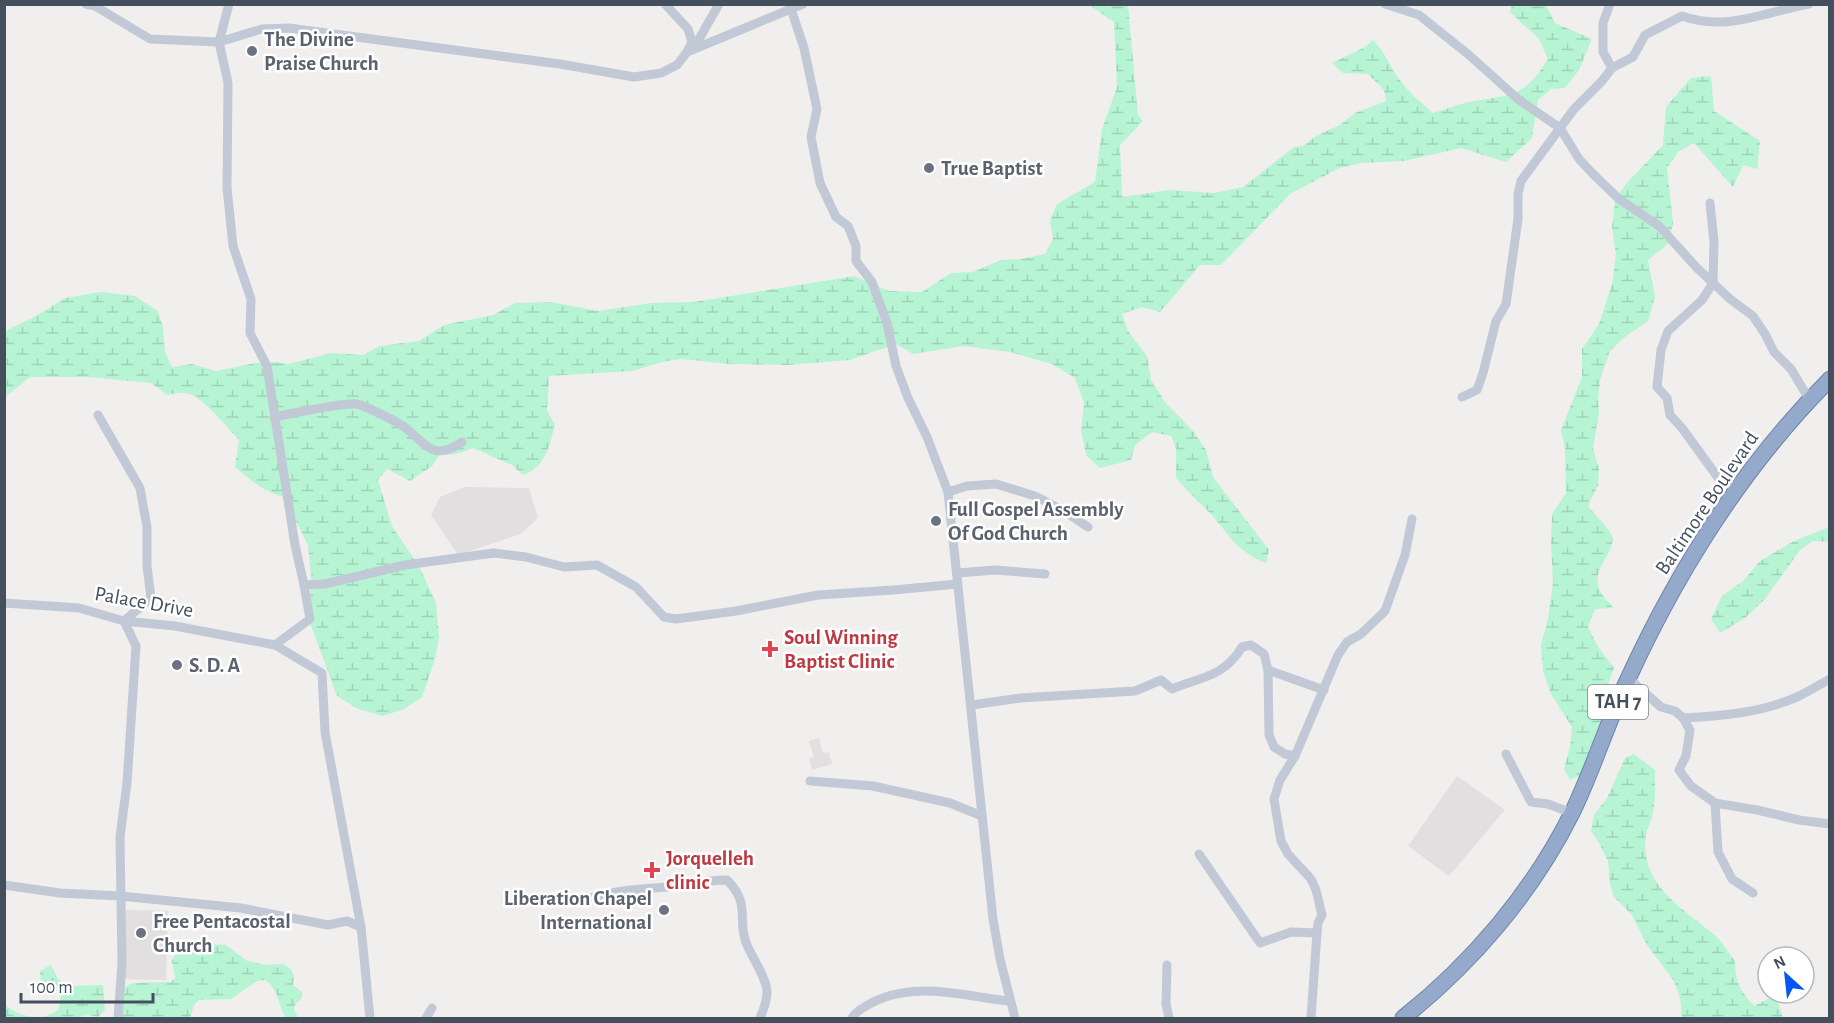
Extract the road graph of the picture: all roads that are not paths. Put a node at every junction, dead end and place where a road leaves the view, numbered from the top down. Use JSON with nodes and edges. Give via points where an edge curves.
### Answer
{"nodes":[{"id":1,"x":86,"y":4,"type":"edge"},
{"id":2,"x":229,"y":4,"type":"edge"},
{"id":3,"x":665,"y":4,"type":"edge"},
{"id":4,"x":719,"y":4,"type":"edge"},
{"id":5,"x":803,"y":4,"type":"edge"},
{"id":6,"x":1385,"y":4,"type":"edge"},
{"id":7,"x":1610,"y":4,"type":"edge"},
{"id":8,"x":1809,"y":4,"type":"edge"},
{"id":9,"x":1405,"y":8,"type":"edge"},
{"id":10,"x":791,"y":9,"type":"junction"},
{"id":11,"x":219,"y":42,"type":"junction"},
{"id":12,"x":692,"y":42,"type":"junction"},
{"id":13,"x":687,"y":52,"type":"junction"},
{"id":14,"x":1612,"y":68,"type":"junction"},
{"id":15,"x":1560,"y":128,"type":"junction"},
{"id":16,"x":1710,"y":203,"type":"dead end"},
{"id":17,"x":1713,"y":283,"type":"junction"},
{"id":18,"x":1830,"y":379,"type":"edge"},
{"id":19,"x":1462,"y":397,"type":"dead end"},
{"id":20,"x":1809,"y":399,"type":"junction"},
{"id":21,"x":98,"y":415,"type":"dead end"},
{"id":22,"x":274,"y":417,"type":"junction"},
{"id":23,"x":462,"y":442,"type":"dead end"},
{"id":24,"x":1738,"y":489,"type":"junction"},
{"id":25,"x":948,"y":492,"type":"junction"},
{"id":26,"x":1412,"y":519,"type":"dead end"},
{"id":27,"x":1088,"y":527,"type":"dead end"},
{"id":28,"x":958,"y":573,"type":"junction"},
{"id":29,"x":1045,"y":574,"type":"dead end"},
{"id":30,"x":958,"y":584,"type":"junction"},
{"id":31,"x":304,"y":585,"type":"junction"},
{"id":32,"x":4,"y":603,"type":"edge"},
{"id":33,"x":124,"y":621,"type":"junction"},
{"id":34,"x":275,"y":645,"type":"junction"},
{"id":35,"x":1268,"y":670,"type":"junction"},
{"id":36,"x":1628,"y":678,"type":"junction"},
{"id":37,"x":1830,"y":679,"type":"edge"},
{"id":38,"x":1324,"y":690,"type":"junction"},
{"id":39,"x":972,"y":705,"type":"junction"},
{"id":40,"x":1683,"y":718,"type":"junction"},
{"id":41,"x":1506,"y":754,"type":"dead end"},
{"id":42,"x":1295,"y":756,"type":"junction"},
{"id":43,"x":810,"y":781,"type":"dead end"},
{"id":44,"x":1715,"y":803,"type":"junction"},
{"id":45,"x":1572,"y":813,"type":"junction"},
{"id":46,"x":982,"y":816,"type":"junction"},
{"id":47,"x":1830,"y":824,"type":"edge"},
{"id":48,"x":1199,"y":854,"type":"dead end"},
{"id":49,"x":4,"y":885,"type":"edge"},
{"id":50,"x":1753,"y":893,"type":"dead end"},
{"id":51,"x":120,"y":896,"type":"junction"},
{"id":52,"x":593,"y":897,"type":"dead end"},
{"id":53,"x":361,"y":927,"type":"junction"},
{"id":54,"x":1317,"y":933,"type":"junction"},
{"id":55,"x":1167,"y":965,"type":"dead end"},
{"id":56,"x":1009,"y":1001,"type":"junction"},
{"id":57,"x":432,"y":1008,"type":"dead end"},
{"id":58,"x":118,"y":1018,"type":"edge"},
{"id":59,"x":370,"y":1018,"type":"edge"},
{"id":60,"x":426,"y":1018,"type":"edge"},
{"id":61,"x":760,"y":1018,"type":"edge"},
{"id":62,"x":852,"y":1018,"type":"edge"},
{"id":63,"x":1015,"y":1018,"type":"edge"},
{"id":64,"x":1169,"y":1018,"type":"edge"},
{"id":65,"x":1311,"y":1018,"type":"edge"},
{"id":66,"x":1403,"y":1018,"type":"edge"}],
"edges":[{"from":1,"to":11,"type":"street","via":[[150,39]]},
{"from":2,"to":11,"type":"street"},
{"from":3,"to":12,"type":"street","via":[[688,29]]},
{"from":4,"to":12,"type":"street","via":[[698,41]]},
{"from":5,"to":10,"type":"street"},
{"from":6,"to":9,"type":"street"},
{"from":7,"to":14,"type":"street","via":[[1603,23],[1603,52]]},
{"from":8,"to":14,"type":"street","via":[[1743,21],[1697,21],[1682,16],[1644,35],[1633,57]]},
{"from":9,"to":15,"type":"street","via":[[1419,15],[1519,100]]},
{"from":10,"to":13,"type":"street"},
{"from":10,"to":25,"type":"street","via":[[817,109],[810,137],[820,183],[837,217],[848,226],[856,246],[856,261],[872,282],[887,322],[896,366]]},
{"from":11,"to":13,"type":"street","via":[[262,29],[290,28],[634,77],[661,73],[677,65]]},
{"from":11,"to":22,"type":"street","via":[[228,83],[227,188],[233,246],[251,299],[250,333],[267,366]]},
{"from":12,"to":13,"type":"street"},
{"from":14,"to":15,"type":"street"},
{"from":15,"to":17,"type":"street","via":[[1592,173],[1619,199],[1659,226]]},
{"from":15,"to":19,"type":"street","via":[[1521,181],[1506,304],[1496,321],[1477,390]]},
{"from":16,"to":17,"type":"street"},
{"from":17,"to":20,"type":"street","via":[[1753,316]]},
{"from":17,"to":24,"type":"street","via":[[1702,300],[1668,331],[1661,350],[1657,387],[1666,398],[1670,415],[1719,479]]},
{"from":18,"to":20,"type":"highway","name":"Baltimore Boulevard","number":"TAH 7"},
{"from":20,"to":24,"type":"highway","name":"Baltimore Boulevard","number":"TAH 7"},
{"from":21,"to":33,"type":"street","via":[[140,488],[147,527],[151,598]]},
{"from":22,"to":23,"type":"street","via":[[356,404],[402,425],[424,446],[451,450]]},
{"from":22,"to":31,"type":"street"},
{"from":24,"to":36,"type":"highway","name":"Baltimore Boulevard","number":"TAH 7","via":[[1689,561]]},
{"from":25,"to":27,"type":"street","via":[[996,484],[1035,496]]},
{"from":25,"to":28,"type":"street"},
{"from":26,"to":38,"type":"street","via":[[1399,578],[1385,611],[1347,642]]},
{"from":28,"to":29,"type":"street","via":[[995,570]]},
{"from":28,"to":30,"type":"street"},
{"from":30,"to":31,"type":"street","via":[[818,595],[676,619],[664,617],[636,587],[597,565],[564,567],[494,553]]},
{"from":30,"to":39,"type":"street"},
{"from":31,"to":34,"type":"street","via":[[310,619]]},
{"from":32,"to":33,"type":"street","name":"Palace Drive","via":[[80,608]]},
{"from":33,"to":34,"type":"street","name":"Palace Drive","via":[[175,626]]},
{"from":33,"to":51,"type":"street","via":[[136,646],[120,837]]},
{"from":34,"to":53,"type":"street","via":[[322,673],[325,732]]},
{"from":35,"to":38,"type":"street"},
{"from":35,"to":39,"type":"street","via":[[1264,654],[1251,645],[1242,648],[1232,663],[1206,678],[1172,689],[1161,680],[1135,691]]},
{"from":35,"to":42,"type":"street","via":[[1269,735],[1274,747]]},
{"from":36,"to":40,"type":"street","via":[[1661,707]]},
{"from":36,"to":45,"type":"highway","name":"Baltimore Boulevard","number":"TAH 7"},
{"from":37,"to":40,"type":"street","via":[[1797,697],[1755,711]]},
{"from":38,"to":42,"type":"street"},
{"from":39,"to":46,"type":"street"},
{"from":40,"to":44,"type":"street","via":[[1690,730],[1686,756],[1679,770],[1691,786]]},
{"from":41,"to":45,"type":"street","via":[[1531,802]]},
{"from":42,"to":54,"type":"street","via":[[1274,799],[1276,821],[1288,854],[1316,890],[1322,915]]},
{"from":43,"to":46,"type":"street","via":[[873,786],[950,803]]},
{"from":44,"to":47,"type":"street"},
{"from":44,"to":50,"type":"street","via":[[1718,852],[1732,879]]},
{"from":45,"to":66,"type":"highway","name":"Baltimore Boulevard","number":"TAH 7","via":[[1503,922],[1437,991]]},
{"from":46,"to":56,"type":"street","via":[[993,919]]},
{"from":48,"to":54,"type":"street","via":[[1260,943],[1291,932]]},
{"from":49,"to":51,"type":"street"},
{"from":51,"to":53,"type":"street","via":[[241,908],[328,925],[347,921]]},
{"from":51,"to":58,"type":"street","via":[[122,963]]},
{"from":52,"to":61,"type":"street","via":[[727,880],[737,890],[745,942],[767,990]]},
{"from":53,"to":59,"type":"street"},
{"from":54,"to":65,"type":"street"},
{"from":55,"to":64,"type":"street"},
{"from":56,"to":62,"type":"street","via":[[944,991],[908,992],[871,1003]]},
{"from":56,"to":63,"type":"street"},
{"from":57,"to":60,"type":"street"}]}
